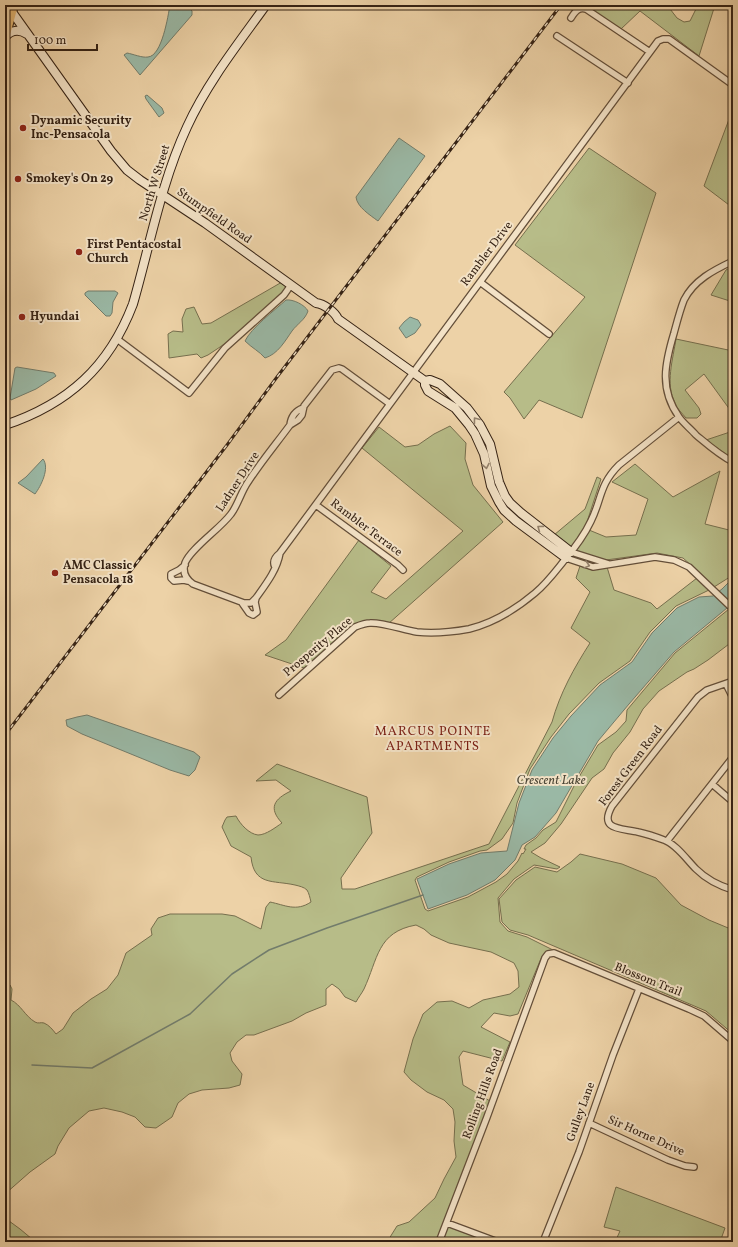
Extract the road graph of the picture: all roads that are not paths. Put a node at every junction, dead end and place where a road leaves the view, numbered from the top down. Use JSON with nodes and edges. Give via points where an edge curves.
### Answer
{"nodes":[{"id":1,"x":7,"y":5,"type":"edge"},
{"id":2,"x":266,"y":5,"type":"edge"},
{"id":3,"x":13,"y":9,"type":"edge"},
{"id":4,"x":571,"y":18,"type":"dead end"},
{"id":5,"x":28,"y":35,"type":"junction"},
{"id":6,"x":557,"y":36,"type":"dead end"},
{"id":7,"x":5,"y":38,"type":"edge"},
{"id":8,"x":650,"y":52,"type":"junction"},
{"id":9,"x":628,"y":83,"type":"junction"},
{"id":10,"x":733,"y":85,"type":"edge"},
{"id":11,"x":162,"y":195,"type":"junction"},
{"id":12,"x":733,"y":261,"type":"edge"},
{"id":13,"x":480,"y":282,"type":"junction"},
{"id":14,"x":291,"y":285,"type":"junction"},
{"id":15,"x":549,"y":334,"type":"dead end"},
{"id":16,"x":117,"y":339,"type":"junction"},
{"id":17,"x":414,"y":373,"type":"junction"},
{"id":18,"x":425,"y":381,"type":"junction"},
{"id":19,"x":448,"y":398,"type":"junction"},
{"id":20,"x":390,"y":404,"type":"junction"},
{"id":21,"x":678,"y":417,"type":"junction"},
{"id":22,"x":5,"y":425,"type":"edge"},
{"id":23,"x":733,"y":462,"type":"edge"},
{"id":24,"x":316,"y":505,"type":"junction"},
{"id":25,"x":569,"y":555,"type":"junction"},
{"id":26,"x":185,"y":565,"type":"junction"},
{"id":27,"x":403,"y":570,"type":"dead end"},
{"id":28,"x":189,"y":581,"type":"junction"},
{"id":29,"x":256,"y":598,"type":"junction"},
{"id":30,"x":242,"y":603,"type":"junction"},
{"id":31,"x":732,"y":608,"type":"edge"},
{"id":32,"x":733,"y":681,"type":"edge"},
{"id":33,"x":726,"y":684,"type":"junction"},
{"id":34,"x":279,"y":695,"type":"dead end"},
{"id":35,"x":733,"y":698,"type":"edge"},
{"id":36,"x":733,"y":757,"type":"edge"},
{"id":37,"x":712,"y":784,"type":"junction"},
{"id":38,"x":733,"y":802,"type":"edge"},
{"id":39,"x":667,"y":841,"type":"junction"},
{"id":40,"x":733,"y":890,"type":"edge"},
{"id":41,"x":548,"y":954,"type":"joint"},
{"id":42,"x":639,"y":988,"type":"junction"},
{"id":43,"x":733,"y":1041,"type":"edge"},
{"id":44,"x":589,"y":1122,"type":"junction"},
{"id":45,"x":694,"y":1167,"type":"dead end"},
{"id":46,"x":447,"y":1223,"type":"junction"},
{"id":47,"x":439,"y":1242,"type":"edge"},
{"id":48,"x":498,"y":1242,"type":"edge"},
{"id":49,"x":543,"y":1242,"type":"edge"}],
"edges":[{"from":1,"to":3,"type":"street","name":"Stumpfield Road"},
{"from":2,"to":11,"type":"street","name":"North W Street","via":[[209,86],[187,126]]},
{"from":3,"to":5,"type":"street","name":"Stumpfield Road"},
{"from":3,"to":7,"type":"main road"},
{"from":4,"to":8,"type":"street","via":[[577,10],[586,9]]},
{"from":5,"to":7,"type":"street","via":[[16,31]]},
{"from":5,"to":11,"type":"street","name":"Stumpfield Road","via":[[120,163]]},
{"from":6,"to":9,"type":"street"},
{"from":8,"to":9,"type":"street","name":"Rambler Drive"},
{"from":8,"to":10,"type":"street","name":"Rambler Drive","via":[[661,40],[669,39]]},
{"from":9,"to":13,"type":"street","name":"Rambler Drive"},
{"from":11,"to":14,"type":"street","name":"Stumpfield Road"},
{"from":11,"to":16,"type":"street","name":"North W Street","via":[[133,304]]},
{"from":12,"to":21,"type":"street","via":[[714,270],[698,282],[680,311],[665,373],[668,394]]},
{"from":13,"to":15,"type":"street"},
{"from":13,"to":17,"type":"street","name":"Rambler Drive"},
{"from":14,"to":16,"type":"street","via":[[284,295],[226,348],[190,393]]},
{"from":14,"to":17,"type":"street","name":"Stumpfield Road","via":[[318,307],[328,311],[334,318]]},
{"from":16,"to":22,"type":"street","name":"North W Street","via":[[99,365],[68,393],[32,415]]},
{"from":17,"to":18,"type":"street","name":"Stumpfield Road"},
{"from":17,"to":20,"type":"street","name":"Rambler Drive"},
{"from":18,"to":19,"type":"street","via":[[428,391]]},
{"from":18,"to":19,"type":"street","via":[[440,384]]},
{"from":19,"to":25,"type":"street","via":[[475,434],[484,454],[491,486],[504,510],[516,521]]},
{"from":20,"to":24,"type":"street","name":"Rambler Drive"},
{"from":20,"to":26,"type":"street","name":"Ladner Drive","via":[[342,369],[332,370],[303,408],[302,415],[290,425],[248,482],[233,512],[190,555]]},
{"from":21,"to":23,"type":"street","via":[[715,451]]},
{"from":21,"to":25,"type":"street","name":"Prosperity Place","via":[[611,473],[588,527]]},
{"from":24,"to":27,"type":"street","name":"Rambler Terrace"},
{"from":24,"to":29,"type":"street","name":"Rambler Drive","via":[[280,553],[278,564]]},
{"from":25,"to":31,"type":"street","via":[[609,564],[655,557],[674,560],[689,567]]},
{"from":25,"to":34,"type":"street","name":"Prosperity Place","via":[[536,593],[497,618],[469,628],[428,633],[376,623],[355,627]]},
{"from":26,"to":28,"type":"street","via":[[184,573]]},
{"from":26,"to":28,"type":"street","name":"Ladner Drive","via":[[172,574],[171,578],[174,581]]},
{"from":28,"to":30,"type":"street","name":"Ladner Drive"},
{"from":29,"to":30,"type":"street","via":[[249,603]]},
{"from":29,"to":30,"type":"street","name":"Rambler Drive","via":[[257,610],[253,615]]},
{"from":32,"to":33,"type":"street","name":"Forest Green Road"},
{"from":33,"to":35,"type":"street"},
{"from":33,"to":39,"type":"street","name":"Forest Green Road","via":[[707,690],[698,697],[607,814],[608,821],[613,826]]},
{"from":36,"to":37,"type":"street"},
{"from":37,"to":38,"type":"street"},
{"from":37,"to":39,"type":"street"},
{"from":39,"to":40,"type":"street","name":"Forest Green Road","via":[[706,877]]},
{"from":41,"to":42,"type":"street","name":"Blossom Trail","via":[[554,953]]},
{"from":41,"to":46,"type":"street","name":"Rolling Hills Road"},
{"from":42,"to":43,"type":"street","name":"Blossom Trail","via":[[702,1015]]},
{"from":42,"to":44,"type":"street","name":"Gulley Lane"},
{"from":44,"to":45,"type":"street","name":"Sir Horne Drive","via":[[668,1160]]},
{"from":44,"to":49,"type":"street","name":"Gulley Lane"},
{"from":46,"to":47,"type":"street","name":"Rolling Hills Road"},
{"from":46,"to":48,"type":"street"}]}
